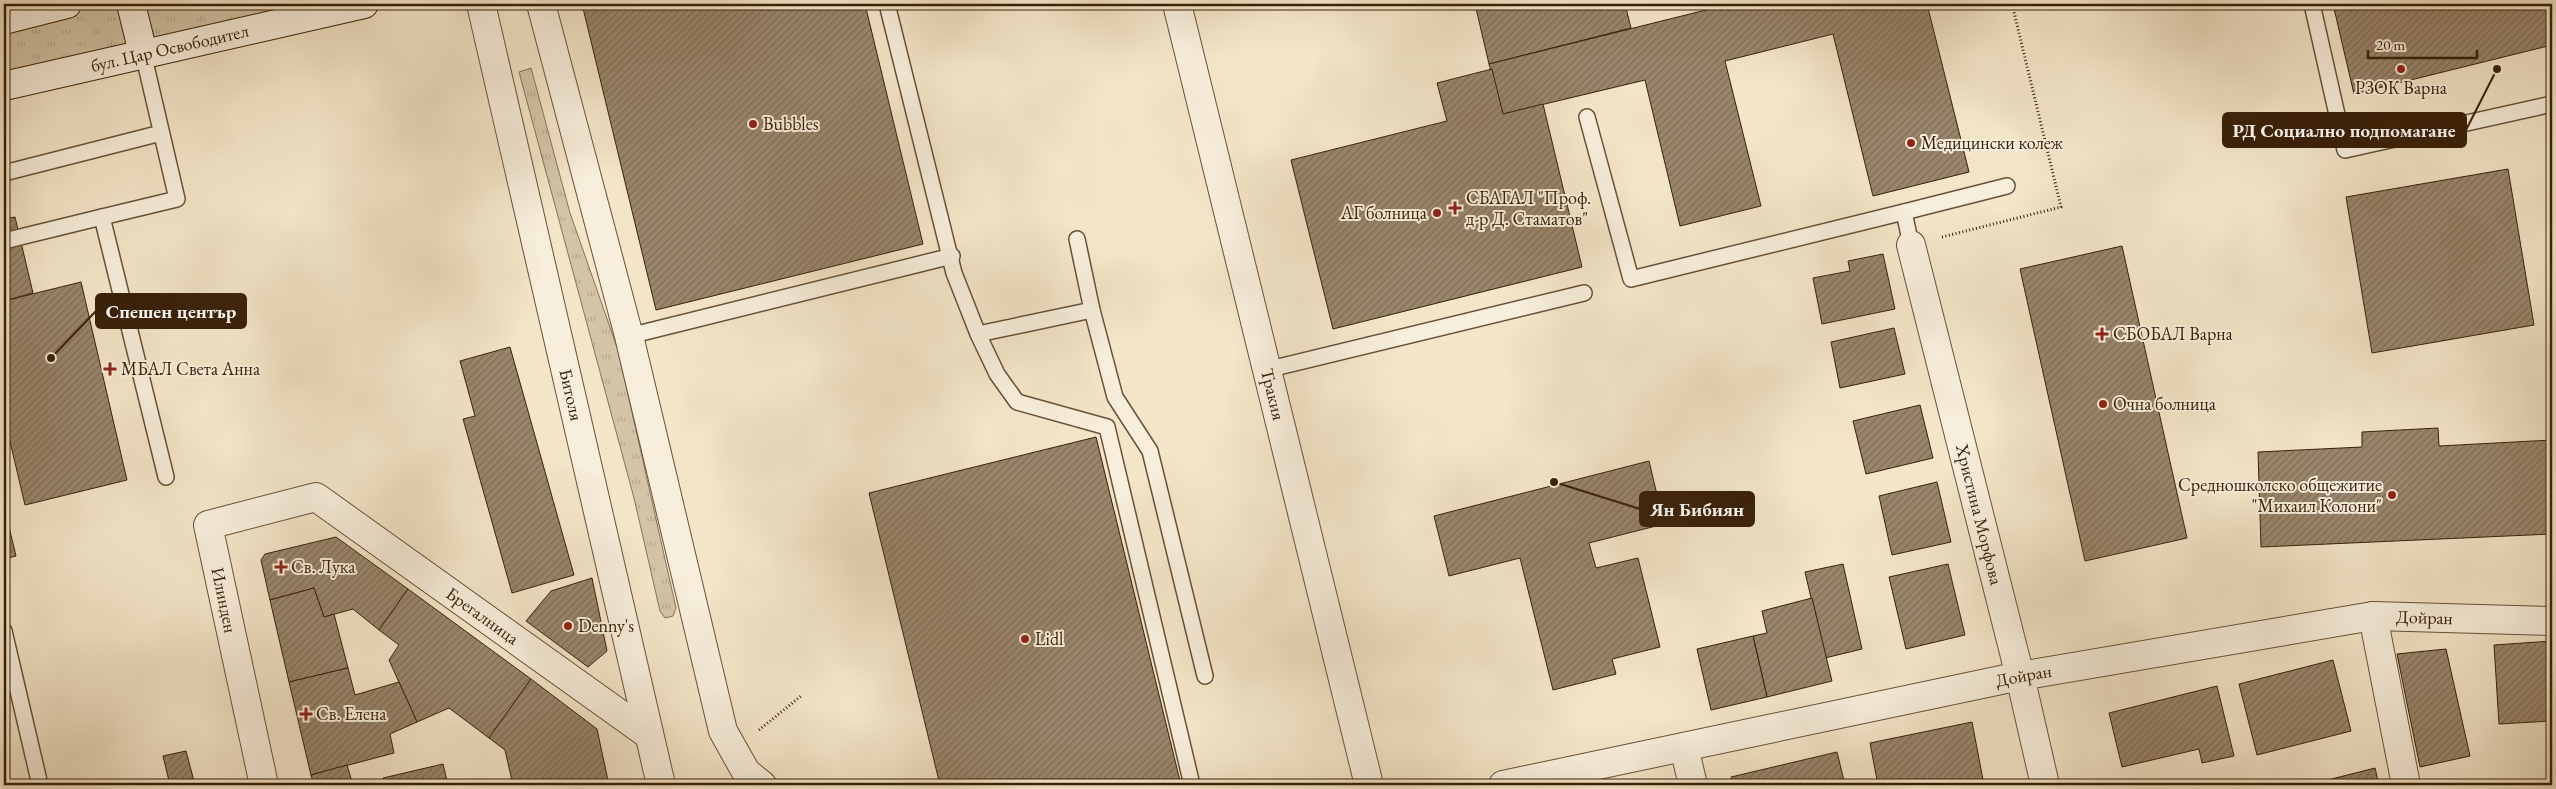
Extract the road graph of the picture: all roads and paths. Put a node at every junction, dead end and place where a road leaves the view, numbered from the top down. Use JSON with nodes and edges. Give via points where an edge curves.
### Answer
{"nodes":[{"id":1,"x":67,"y":4,"type":"edge"},
{"id":2,"x":131,"y":4,"type":"edge"},
{"id":3,"x":364,"y":4,"type":"edge"},
{"id":4,"x":481,"y":4,"type":"edge"},
{"id":5,"x":541,"y":4,"type":"edge"},
{"id":6,"x":887,"y":4,"type":"edge"},
{"id":7,"x":1176,"y":4,"type":"edge"},
{"id":8,"x":2012,"y":4,"type":"edge"},
{"id":9,"x":2312,"y":4,"type":"edge"},
{"id":10,"x":4,"y":20,"type":"edge"},
{"id":11,"x":143,"y":53,"type":"junction"},
{"id":12,"x":4,"y":86,"type":"edge"},
{"id":13,"x":2552,"y":104,"type":"edge"},
{"id":14,"x":1587,"y":117,"type":"dead end"},
{"id":15,"x":161,"y":133,"type":"junction"},
{"id":16,"x":4,"y":173,"type":"edge"},
{"id":17,"x":2007,"y":186,"type":"dead end"},
{"id":18,"x":1904,"y":212,"type":"junction"},
{"id":19,"x":102,"y":218,"type":"junction"},
{"id":20,"x":1077,"y":239,"type":"dead end"},
{"id":21,"x":4,"y":241,"type":"edge"},
{"id":22,"x":1911,"y":244,"type":"junction"},
{"id":23,"x":952,"y":256,"type":"junction"},
{"id":24,"x":1584,"y":293,"type":"dead end"},
{"id":25,"x":1092,"y":310,"type":"junction"},
{"id":26,"x":978,"y":334,"type":"junction"},
{"id":27,"x":629,"y":336,"type":"junction"},
{"id":28,"x":1266,"y":370,"type":"junction"},
{"id":29,"x":166,"y":478,"type":"dead end"},
{"id":30,"x":316,"y":497,"type":"joint"},
{"id":31,"x":2373,"y":616,"type":"junction"},
{"id":32,"x":2552,"y":621,"type":"edge"},
{"id":33,"x":4,"y":630,"type":"edge"},
{"id":34,"x":1205,"y":676,"type":"dead end"},
{"id":35,"x":2020,"y":676,"type":"junction"},
{"id":36,"x":801,"y":696,"type":"dead end"},
{"id":37,"x":649,"y":735,"type":"junction"},
{"id":38,"x":728,"y":741,"type":"junction"},
{"id":39,"x":1684,"y":747,"type":"junction"},
{"id":40,"x":40,"y":785,"type":"edge"},
{"id":41,"x":264,"y":785,"type":"edge"},
{"id":42,"x":661,"y":785,"type":"edge"},
{"id":43,"x":762,"y":785,"type":"edge"},
{"id":44,"x":1192,"y":785,"type":"edge"},
{"id":45,"x":1369,"y":785,"type":"edge"},
{"id":46,"x":1503,"y":785,"type":"edge"},
{"id":47,"x":1693,"y":785,"type":"edge"},
{"id":48,"x":2045,"y":785,"type":"edge"},
{"id":49,"x":2406,"y":785,"type":"edge"}],
"edges":[{"from":1,"to":10,"type":"street"},
{"from":2,"to":11,"type":"street"},
{"from":3,"to":11,"type":"street","name":"бул. Цар Освободител"},
{"from":4,"to":37,"type":"street","name":"Битоля"},
{"from":5,"to":27,"type":"street"},
{"from":6,"to":23,"type":"lane"},
{"from":7,"to":28,"type":"street","name":"Тракия"},
{"from":8,"to":22,"type":"path","via":[[2061,207]]},
{"from":9,"to":13,"type":"lane","via":[[2345,150]]},
{"from":11,"to":12,"type":"street","name":"бул. Цар Освободител"},
{"from":11,"to":15,"type":"lane"},
{"from":14,"to":18,"type":"lane","via":[[1631,279]]},
{"from":15,"to":16,"type":"lane"},
{"from":15,"to":19,"type":"lane","via":[[177,198]]},
{"from":17,"to":18,"type":"lane"},
{"from":18,"to":22,"type":"lane"},
{"from":19,"to":21,"type":"lane"},
{"from":19,"to":29,"type":"lane"},
{"from":20,"to":25,"type":"lane"},
{"from":22,"to":35,"type":"street","name":"Христина Морфова"},
{"from":23,"to":26,"type":"lane","via":[[954,273]]},
{"from":23,"to":27,"type":"lane"},
{"from":24,"to":28,"type":"lane"},
{"from":25,"to":26,"type":"lane"},
{"from":25,"to":34,"type":"lane","via":[[1115,397],[1150,451]]},
{"from":26,"to":44,"type":"lane","via":[[997,374],[1017,402],[1107,427]]},
{"from":27,"to":38,"type":"street"},
{"from":28,"to":45,"type":"street","name":"Тракия"},
{"from":30,"to":37,"type":"street","name":"Брегалница"},
{"from":30,"to":41,"type":"street","name":"Илинден","via":[[208,525]]},
{"from":31,"to":32,"type":"street","name":"Дойран"},
{"from":31,"to":35,"type":"street","name":"Дойран"},
{"from":31,"to":49,"type":"street"},
{"from":33,"to":40,"type":"lane"},
{"from":35,"to":39,"type":"street","name":"Дойран"},
{"from":35,"to":48,"type":"street","name":"Христина Морфова"},
{"from":36,"to":38,"type":"path"},
{"from":37,"to":42,"type":"street","name":"Битоля"},
{"from":38,"to":43,"type":"street","via":[[746,772]]},
{"from":39,"to":46,"type":"street","name":"Дойран"},
{"from":39,"to":47,"type":"street"}]}
